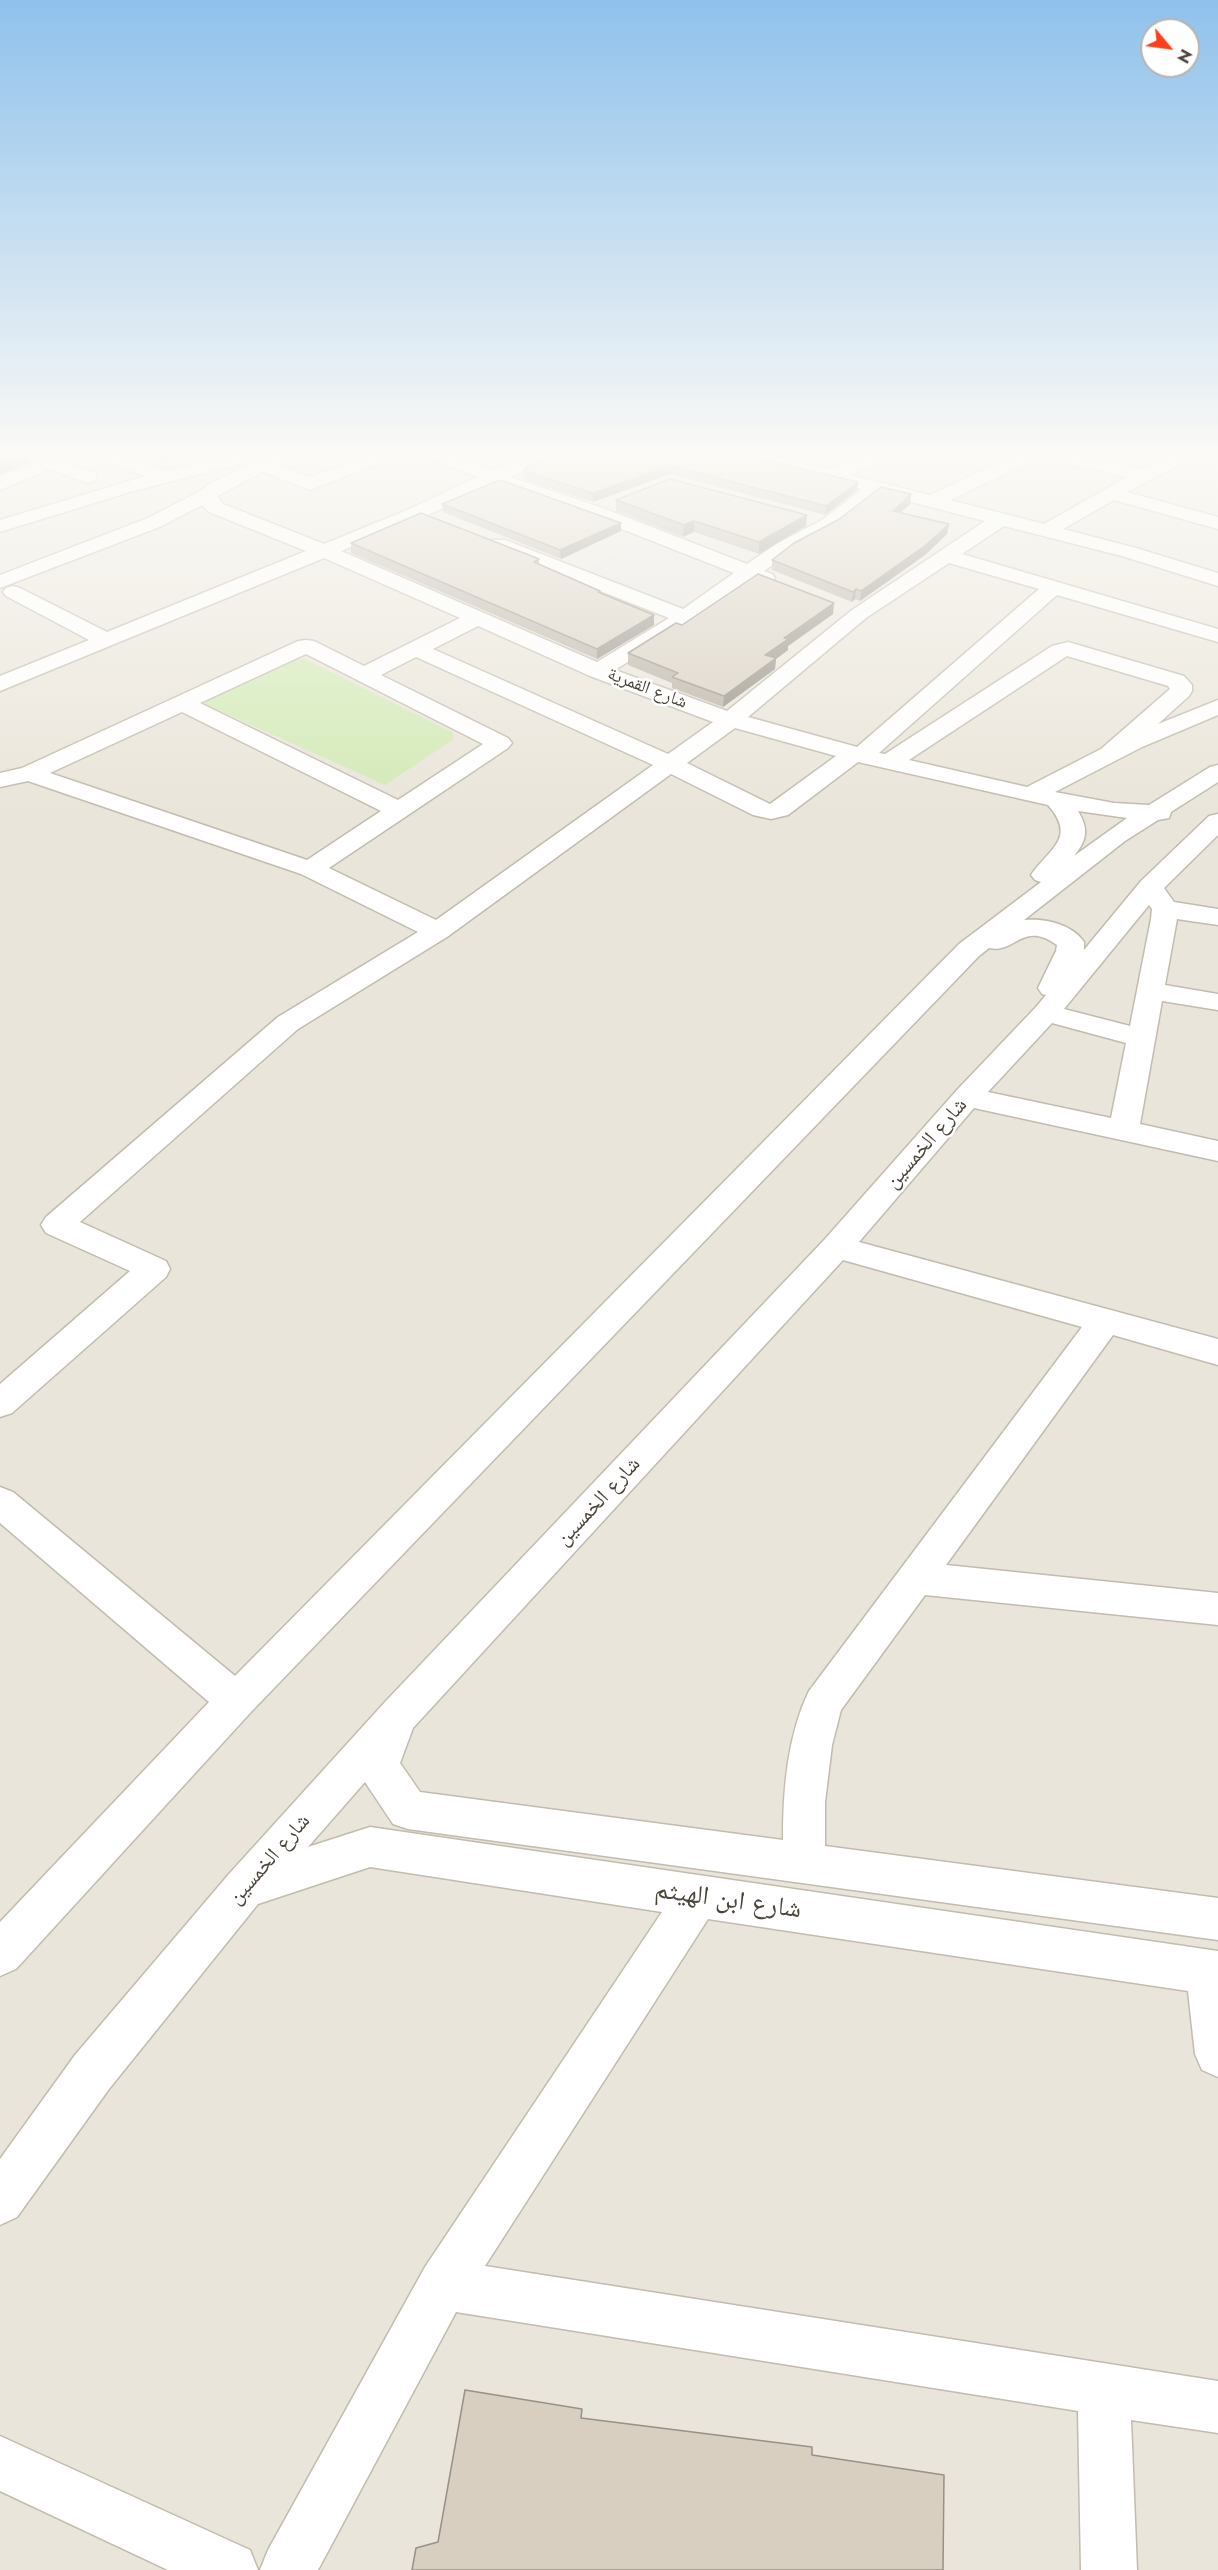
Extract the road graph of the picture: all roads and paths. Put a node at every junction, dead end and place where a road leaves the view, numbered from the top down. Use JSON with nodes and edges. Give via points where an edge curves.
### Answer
{"nodes":[{"id":1,"x":41,"y":572,"type":"edge"},
{"id":2,"x":48,"y":572,"type":"edge"},
{"id":3,"x":273,"y":572,"type":"edge"},
{"id":4,"x":372,"y":572,"type":"edge"},
{"id":5,"x":571,"y":572,"type":"edge"},
{"id":6,"x":750,"y":572,"type":"joint"},
{"id":7,"x":918,"y":572,"type":"edge"},
{"id":8,"x":1005,"y":572,"type":"edge"},
{"id":9,"x":783,"y":585,"type":"edge"},
{"id":10,"x":1055,"y":586,"type":"junction"},
{"id":11,"x":4,"y":590,"type":"edge"},
{"id":12,"x":685,"y":617,"type":"junction"},
{"id":13,"x":477,"y":618,"type":"junction"},
{"id":14,"x":1218,"y":636,"type":"edge"},
{"id":15,"x":106,"y":640,"type":"junction"},
{"id":16,"x":416,"y":649,"type":"junction"},
{"id":17,"x":598,"y":671,"type":"junction"},
{"id":18,"x":364,"y":675,"type":"junction"},
{"id":19,"x":0,"y":684,"type":"edge"},
{"id":20,"x":182,"y":703,"type":"junction"},
{"id":21,"x":1218,"y":707,"type":"edge"},
{"id":22,"x":731,"y":720,"type":"junction"},
{"id":23,"x":1110,"y":754,"type":"junction"},
{"id":24,"x":857,"y":755,"type":"junction"},
{"id":25,"x":889,"y":762,"type":"junction"},
{"id":26,"x":670,"y":764,"type":"junction"},
{"id":27,"x":1218,"y":772,"type":"edge"},
{"id":28,"x":29,"y":774,"type":"junction"},
{"id":29,"x":0,"y":780,"type":"edge"},
{"id":30,"x":1043,"y":797,"type":"junction"},
{"id":31,"x":399,"y":810,"type":"junction"},
{"id":32,"x":1137,"y":815,"type":"junction"},
{"id":33,"x":1214,"y":829,"type":"edge"},
{"id":34,"x":310,"y":869,"type":"junction"},
{"id":35,"x":1157,"y":898,"type":"junction"},
{"id":36,"x":1218,"y":917,"type":"edge"},
{"id":37,"x":1007,"y":919,"type":"junction"},
{"id":38,"x":438,"y":931,"type":"junction"},
{"id":39,"x":931,"y":989,"type":"junction"},
{"id":40,"x":1150,"y":991,"type":"junction"},
{"id":41,"x":1218,"y":1002,"type":"edge"},
{"id":42,"x":1039,"y":1020,"type":"junction"},
{"id":43,"x":1142,"y":1038,"type":"junction"},
{"id":44,"x":968,"y":1097,"type":"junction"},
{"id":45,"x":1124,"y":1131,"type":"junction"},
{"id":46,"x":1218,"y":1151,"type":"edge"},
{"id":47,"x":836,"y":1247,"type":"junction"},
{"id":48,"x":1105,"y":1321,"type":"junction"},
{"id":49,"x":1218,"y":1352,"type":"edge"},
{"id":50,"x":0,"y":1404,"type":"edge"},
{"id":51,"x":0,"y":1502,"type":"edge"},
{"id":52,"x":916,"y":1578,"type":"junction"},
{"id":53,"x":1218,"y":1609,"type":"edge"},
{"id":54,"x":236,"y":1701,"type":"junction"},
{"id":55,"x":399,"y":1715,"type":"junction"},
{"id":56,"x":804,"y":1864,"type":"junction"},
{"id":57,"x":244,"y":1888,"type":"junction"},
{"id":58,"x":697,"y":1897,"type":"junction"},
{"id":59,"x":1218,"y":1919,"type":"edge"},
{"id":60,"x":0,"y":1954,"type":"edge"},
{"id":61,"x":1214,"y":1972,"type":"edge"},
{"id":62,"x":1218,"y":2054,"type":"edge"},
{"id":63,"x":0,"y":2200,"type":"edge"},
{"id":64,"x":443,"y":2285,"type":"junction"},
{"id":65,"x":1104,"y":2389,"type":"junction"},
{"id":66,"x":1218,"y":2407,"type":"edge"},
{"id":67,"x":0,"y":2463,"type":"edge"},
{"id":68,"x":230,"y":2570,"type":"edge"},
{"id":69,"x":288,"y":2570,"type":"edge"},
{"id":70,"x":1108,"y":2570,"type":"edge"}],
"edges":[{"from":1,"to":11,"type":"street"},
{"from":2,"to":11,"type":"street"},
{"from":3,"to":15,"type":"street"},
{"from":4,"to":13,"type":"street","name":"شارع القمرية"},
{"from":5,"to":12,"type":"street"},
{"from":6,"to":9,"type":"street"},
{"from":6,"to":12,"type":"street"},
{"from":7,"to":22,"type":"street","via":[[848,610]]},
{"from":8,"to":10,"type":"street"},
{"from":10,"to":14,"type":"street"},
{"from":10,"to":24,"type":"street"},
{"from":11,"to":15,"type":"street"},
{"from":12,"to":17,"type":"street"},
{"from":13,"to":16,"type":"street"},
{"from":13,"to":17,"type":"street","name":"شارع القمرية"},
{"from":15,"to":19,"type":"street"},
{"from":16,"to":18,"type":"street"},
{"from":16,"to":26,"type":"street"},
{"from":17,"to":22,"type":"street","name":"شارع القمرية"},
{"from":18,"to":20,"type":"street","via":[[306,646]]},
{"from":18,"to":31,"type":"street","via":[[500,743]]},
{"from":20,"to":28,"type":"street"},
{"from":20,"to":31,"type":"street"},
{"from":21,"to":23,"type":"street"},
{"from":22,"to":24,"type":"street","name":"شارع القمرية"},
{"from":22,"to":26,"type":"street"},
{"from":23,"to":25,"type":"street","via":[[1181,691],[1181,685],[1068,649]]},
{"from":23,"to":30,"type":"street"},
{"from":24,"to":25,"type":"street","name":"شارع القمرية"},
{"from":24,"to":26,"type":"street","via":[[771,812]]},
{"from":25,"to":30,"type":"street","name":"شارع القمرية"},
{"from":26,"to":38,"type":"street"},
{"from":27,"to":32,"type":"street"},
{"from":28,"to":29,"type":"street"},
{"from":28,"to":34,"type":"street"},
{"from":30,"to":32,"type":"street","name":"شارع القمرية"},
{"from":30,"to":37,"type":"street","via":[[1069,813],[1076,826],[1072,841]]},
{"from":31,"to":34,"type":"street"},
{"from":32,"to":33,"type":"street","name":"شارع القمرية"},
{"from":32,"to":37,"type":"street","via":[[1116,836]]},
{"from":33,"to":35,"type":"street","name":"شارع الخمسين"},
{"from":34,"to":38,"type":"street"},
{"from":35,"to":36,"type":"street"},
{"from":35,"to":40,"type":"street"},
{"from":35,"to":42,"type":"street","name":"شارع الخمسين"},
{"from":37,"to":39,"type":"street"},
{"from":38,"to":50,"type":"street","via":[[288,1023],[57,1225],[154,1269]]},
{"from":39,"to":42,"type":"street","via":[[1009,931],[1034,926],[1062,934],[1071,942],[1070,951]]},
{"from":39,"to":54,"type":"street"},
{"from":40,"to":41,"type":"street"},
{"from":40,"to":43,"type":"street"},
{"from":42,"to":43,"type":"street"},
{"from":42,"to":44,"type":"street","name":"شارع الخمسين"},
{"from":43,"to":45,"type":"street"},
{"from":44,"to":45,"type":"street"},
{"from":44,"to":47,"type":"street","name":"شارع الخمسين"},
{"from":45,"to":46,"type":"street"},
{"from":47,"to":48,"type":"street"},
{"from":47,"to":55,"type":"street","name":"شارع الخمسين"},
{"from":48,"to":49,"type":"street"},
{"from":48,"to":52,"type":"street"},
{"from":51,"to":54,"type":"street"},
{"from":52,"to":53,"type":"street"},
{"from":52,"to":56,"type":"street","via":[[823,1704],[804,1802]]},
{"from":54,"to":60,"type":"street"},
{"from":55,"to":56,"type":"street","name":"شارع ابن الهيثم","via":[[378,1766],[408,1810]]},
{"from":55,"to":57,"type":"street","name":"شارع الخمسين"},
{"from":56,"to":59,"type":"street","name":"شارع ابن الهيثم"},
{"from":57,"to":58,"type":"street","name":"شارع ابن الهيثم","via":[[370,1847]]},
{"from":57,"to":63,"type":"street","name":"شارع الخمسين","via":[[92,2072]]},
{"from":58,"to":61,"type":"street","name":"شارع ابن الهيثم"},
{"from":58,"to":64,"type":"street"},
{"from":61,"to":62,"type":"street"},
{"from":64,"to":65,"type":"street"},
{"from":64,"to":69,"type":"street"},
{"from":65,"to":66,"type":"street"},
{"from":65,"to":70,"type":"street"},
{"from":67,"to":68,"type":"street"}]}
